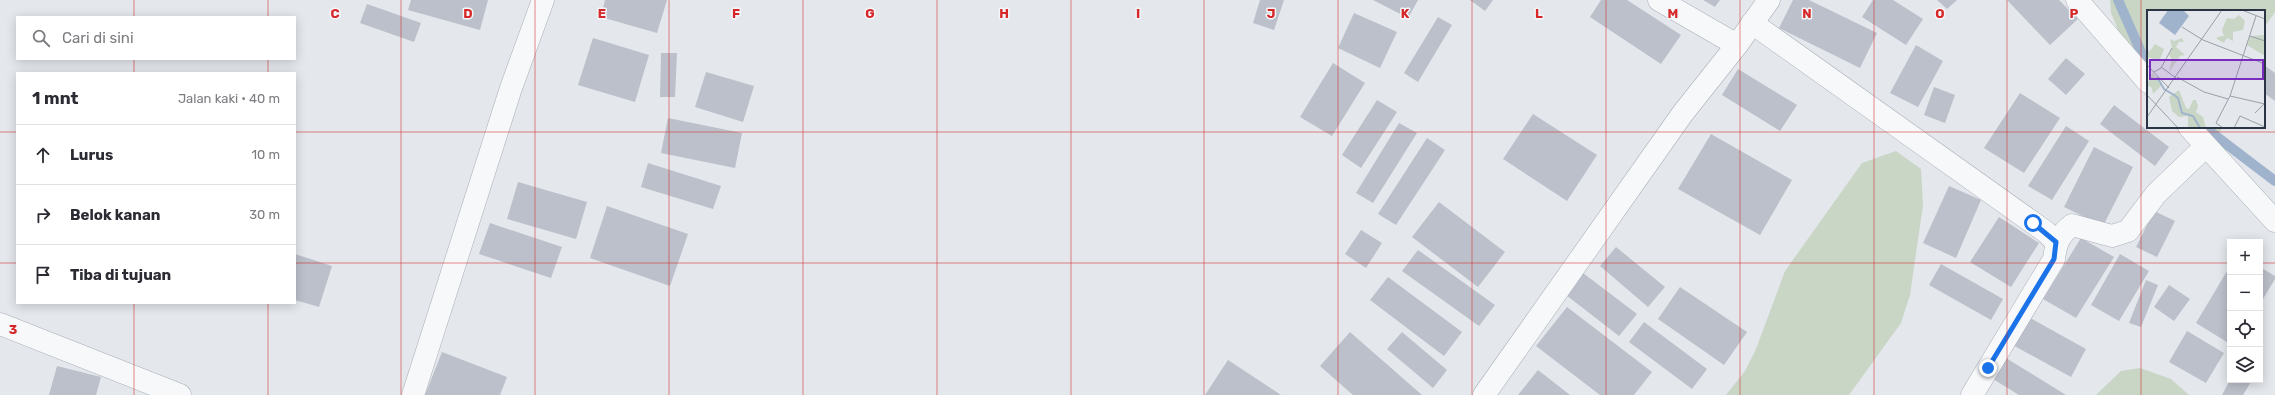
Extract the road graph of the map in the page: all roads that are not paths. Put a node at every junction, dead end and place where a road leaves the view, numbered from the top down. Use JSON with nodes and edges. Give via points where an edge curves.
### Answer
{"nodes":[{"id":1,"x":542,"y":0,"type":"edge"},
{"id":2,"x":1659,"y":0,"type":"edge"},
{"id":3,"x":1768,"y":0,"type":"edge"},
{"id":4,"x":2077,"y":0,"type":"edge"},
{"id":5,"x":1752,"y":23,"type":"junction"},
{"id":6,"x":1737,"y":45,"type":"junction"},
{"id":7,"x":2147,"y":81,"type":"edge"},
{"id":8,"x":2190,"y":128,"type":"edge"},
{"id":9,"x":2206,"y":146,"type":"junction"},
{"id":10,"x":2275,"y":221,"type":"edge"},
{"id":11,"x":2056,"y":242,"type":"junction"},
{"id":12,"x":0,"y":324,"type":"edge"},
{"id":13,"x":180,"y":395,"type":"edge"},
{"id":14,"x":413,"y":395,"type":"edge"},
{"id":15,"x":1484,"y":395,"type":"edge"},
{"id":16,"x":1972,"y":395,"type":"edge"}],
"edges":[{"from":1,"to":14,"type":"street","via":[[511,88]]},
{"from":2,"to":6,"type":"street"},
{"from":3,"to":5,"type":"street"},
{"from":4,"to":7,"type":"street"},
{"from":5,"to":6,"type":"street"},
{"from":5,"to":11,"type":"street","via":[[2046,232]]},
{"from":6,"to":15,"type":"street","via":[[1683,113]]},
{"from":8,"to":9,"type":"street"},
{"from":9,"to":10,"type":"street"},
{"from":9,"to":11,"type":"street","via":[[2156,194],[2128,231],[2112,236],[2072,225]]},
{"from":11,"to":16,"type":"street","via":[[2054,259]]},
{"from":12,"to":13,"type":"street"}]}
